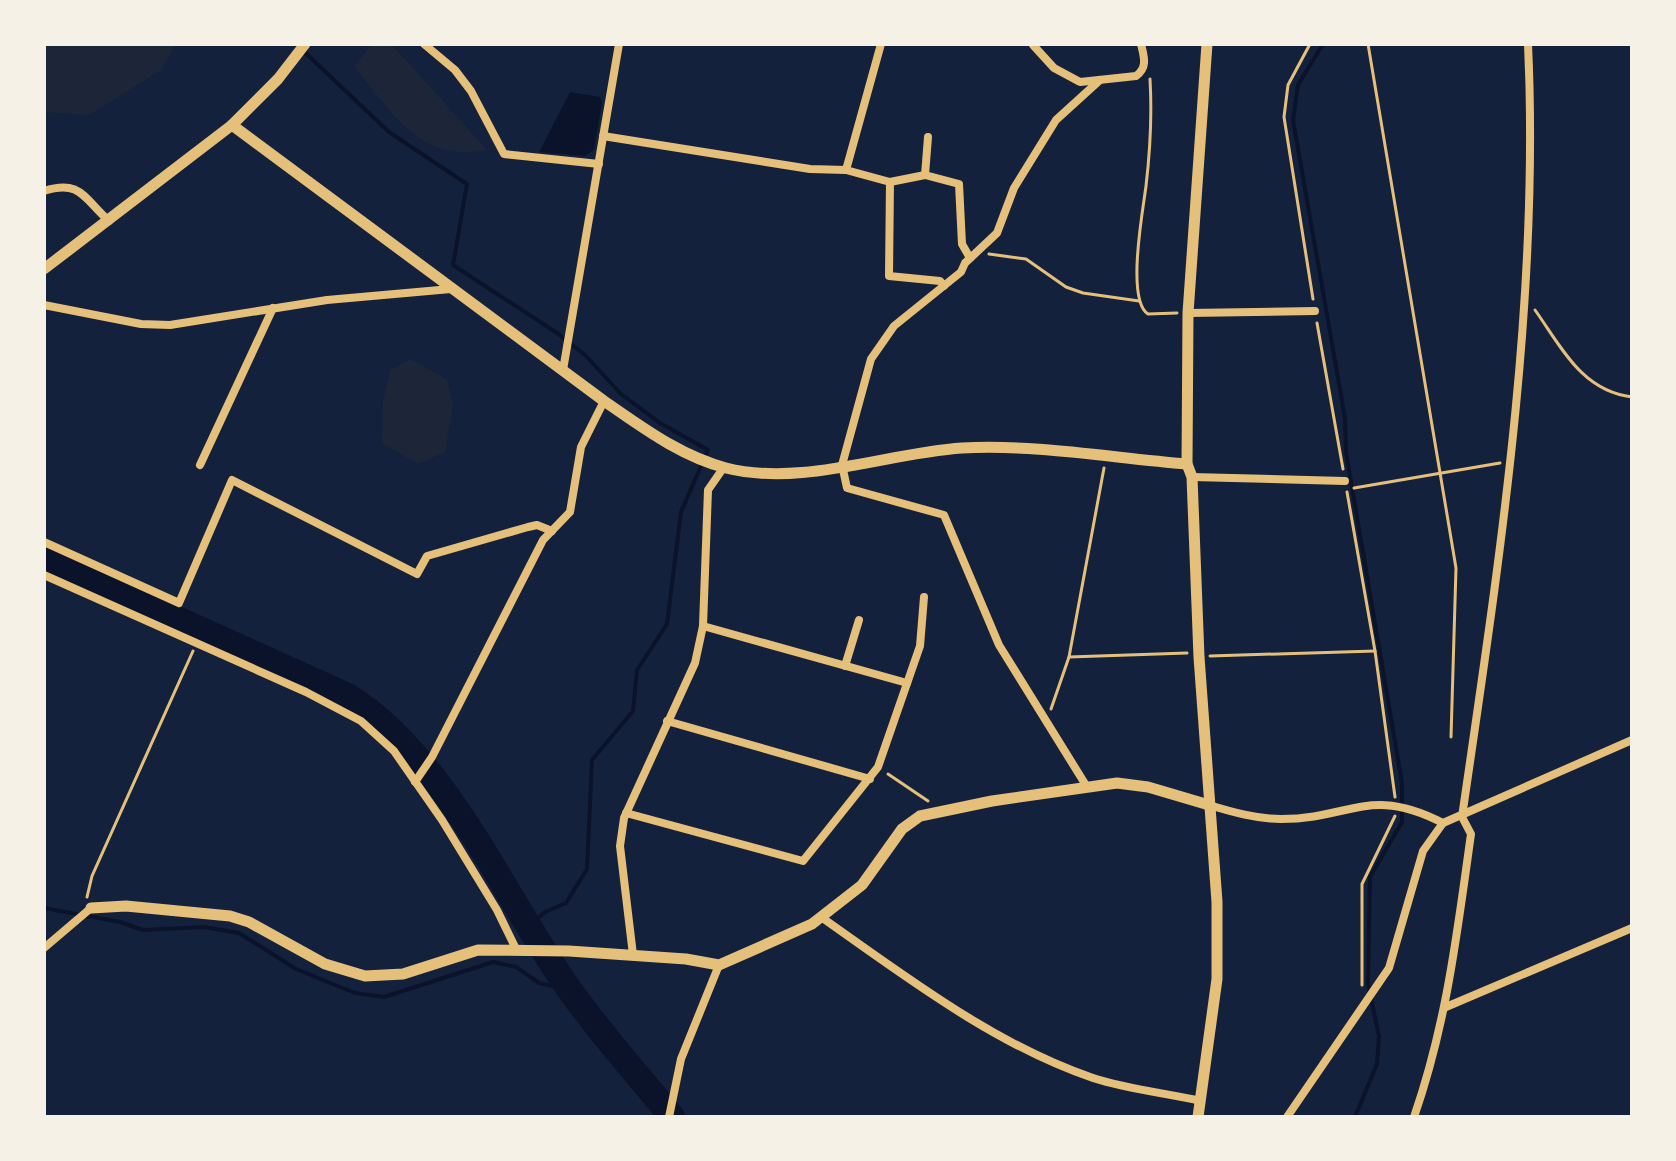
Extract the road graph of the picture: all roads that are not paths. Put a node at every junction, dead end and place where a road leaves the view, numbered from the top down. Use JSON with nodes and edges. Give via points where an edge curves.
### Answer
{"nodes":[{"id":1,"x":305,"y":44,"type":"edge"},
{"id":2,"x":424,"y":44,"type":"edge"},
{"id":3,"x":619,"y":44,"type":"edge"},
{"id":4,"x":881,"y":44,"type":"edge"},
{"id":5,"x":1141,"y":44,"type":"edge"},
{"id":6,"x":1207,"y":44,"type":"edge"},
{"id":7,"x":1528,"y":44,"type":"edge"},
{"id":8,"x":1033,"y":45,"type":"edge"},
{"id":9,"x":1100,"y":80,"type":"junction"},
{"id":10,"x":232,"y":125,"type":"junction"},
{"id":11,"x":603,"y":136,"type":"junction"},
{"id":12,"x":928,"y":137,"type":"dead end"},
{"id":13,"x":599,"y":164,"type":"junction"},
{"id":14,"x":846,"y":170,"type":"junction"},
{"id":15,"x":925,"y":175,"type":"junction"},
{"id":16,"x":890,"y":182,"type":"junction"},
{"id":17,"x":44,"y":191,"type":"edge"},
{"id":18,"x":110,"y":222,"type":"junction"},
{"id":19,"x":970,"y":258,"type":"junction"},
{"id":20,"x":44,"y":269,"type":"edge"},
{"id":21,"x":944,"y":286,"type":"junction"},
{"id":22,"x":451,"y":289,"type":"junction"},
{"id":23,"x":44,"y":305,"type":"edge"},
{"id":24,"x":273,"y":308,"type":"junction"},
{"id":25,"x":1315,"y":311,"type":"road end"},
{"id":26,"x":1188,"y":313,"type":"junction"},
{"id":27,"x":563,"y":370,"type":"junction"},
{"id":28,"x":604,"y":401,"type":"junction"},
{"id":29,"x":1187,"y":464,"type":"junction"},
{"id":30,"x":200,"y":465,"type":"dead end"},
{"id":31,"x":842,"y":465,"type":"junction"},
{"id":32,"x":724,"y":467,"type":"junction"},
{"id":33,"x":1192,"y":477,"type":"junction"},
{"id":34,"x":1346,"y":485,"type":"road end"},
{"id":35,"x":552,"y":531,"type":"junction"},
{"id":36,"x":44,"y":542,"type":"edge"},
{"id":37,"x":44,"y":575,"type":"edge"},
{"id":38,"x":924,"y":597,"type":"dead end"},
{"id":39,"x":859,"y":620,"type":"dead end"},
{"id":40,"x":703,"y":626,"type":"junction"},
{"id":41,"x":845,"y":666,"type":"junction"},
{"id":42,"x":907,"y":683,"type":"junction"},
{"id":43,"x":667,"y":721,"type":"junction"},
{"id":44,"x":1632,"y":740,"type":"edge"},
{"id":45,"x":870,"y":779,"type":"junction"},
{"id":46,"x":415,"y":782,"type":"junction"},
{"id":47,"x":1087,"y":787,"type":"junction"},
{"id":48,"x":1209,"y":805,"type":"junction"},
{"id":49,"x":626,"y":813,"type":"junction"},
{"id":50,"x":1462,"y":817,"type":"junction"},
{"id":51,"x":1443,"y":823,"type":"junction"},
{"id":52,"x":91,"y":908,"type":"joint"},
{"id":53,"x":821,"y":917,"type":"junction"},
{"id":54,"x":1632,"y":928,"type":"edge"},
{"id":55,"x":44,"y":948,"type":"edge"},
{"id":56,"x":516,"y":949,"type":"junction"},
{"id":57,"x":633,"y":955,"type":"junction"},
{"id":58,"x":719,"y":965,"type":"junction"},
{"id":59,"x":1446,"y":1007,"type":"junction"},
{"id":60,"x":1201,"y":1101,"type":"junction"},
{"id":61,"x":669,"y":1117,"type":"edge"},
{"id":62,"x":1198,"y":1117,"type":"edge"},
{"id":63,"x":1287,"y":1117,"type":"edge"},
{"id":64,"x":1414,"y":1117,"type":"edge"}],
"edges":[{"from":1,"to":10,"type":"street"},
{"from":2,"to":13,"type":"street","via":[[471,91],[504,154]]},
{"from":3,"to":11,"type":"street"},
{"from":4,"to":14,"type":"street"},
{"from":5,"to":9,"type":"street","via":[[1144,65],[1136,76]]},
{"from":6,"to":26,"type":"street"},
{"from":7,"to":50,"type":"street","via":[[1532,139],[1524,301]]},
{"from":8,"to":9,"type":"street","via":[[1054,68],[1080,82]]},
{"from":9,"to":19,"type":"street","via":[[1056,120],[1014,188],[997,233]]},
{"from":10,"to":18,"type":"street"},
{"from":10,"to":22,"type":"street"},
{"from":11,"to":13,"type":"street"},
{"from":11,"to":14,"type":"street"},
{"from":12,"to":15,"type":"street"},
{"from":13,"to":27,"type":"street"},
{"from":14,"to":16,"type":"street"},
{"from":15,"to":16,"type":"street"},
{"from":15,"to":19,"type":"street","via":[[959,184],[962,244]]},
{"from":16,"to":21,"type":"street","via":[[889,276],[940,281]]},
{"from":17,"to":18,"type":"street","via":[[68,185],[78,189]]},
{"from":18,"to":20,"type":"street"},
{"from":19,"to":21,"type":"street"},
{"from":21,"to":31,"type":"street","via":[[894,326],[871,359]]},
{"from":22,"to":24,"type":"street"},
{"from":22,"to":27,"type":"street"},
{"from":23,"to":24,"type":"street","via":[[170,325]]},
{"from":24,"to":30,"type":"street"},
{"from":25,"to":26,"type":"street"},
{"from":26,"to":29,"type":"street"},
{"from":27,"to":28,"type":"street"},
{"from":28,"to":32,"type":"street","via":[[658,438]]},
{"from":28,"to":35,"type":"street","via":[[581,447],[570,512]]},
{"from":29,"to":31,"type":"street","via":[[965,448]]},
{"from":29,"to":33,"type":"street"},
{"from":31,"to":32,"type":"street","via":[[781,471]]},
{"from":31,"to":47,"type":"street","via":[[847,488],[944,515],[999,645]]},
{"from":32,"to":40,"type":"street","via":[[708,490]]},
{"from":33,"to":34,"type":"street"},
{"from":33,"to":48,"type":"street"},
{"from":35,"to":36,"type":"street","via":[[537,525],[427,556],[417,574],[232,480],[179,603]]},
{"from":35,"to":46,"type":"street"},
{"from":37,"to":46,"type":"street","via":[[361,721],[394,751]]},
{"from":38,"to":42,"type":"street","via":[[920,646]]},
{"from":39,"to":41,"type":"street"},
{"from":40,"to":41,"type":"street"},
{"from":40,"to":43,"type":"street","via":[[695,663]]},
{"from":41,"to":42,"type":"street"},
{"from":42,"to":45,"type":"street"},
{"from":43,"to":45,"type":"street"},
{"from":43,"to":49,"type":"street"},
{"from":44,"to":50,"type":"street"},
{"from":45,"to":49,"type":"street","via":[[803,861]]},
{"from":46,"to":56,"type":"street"},
{"from":47,"to":48,"type":"street","via":[[1148,787]]},
{"from":47,"to":53,"type":"street","via":[[920,816],[902,829],[862,885]]},
{"from":48,"to":51,"type":"street","via":[[1281,819],[1372,803],[1397,804]]},
{"from":48,"to":60,"type":"street","via":[[1217,979]]},
{"from":49,"to":57,"type":"street","via":[[620,846]]},
{"from":50,"to":51,"type":"street"},
{"from":50,"to":59,"type":"street","via":[[1471,834]]},
{"from":51,"to":63,"type":"street","via":[[1423,851],[1389,968]]},
{"from":52,"to":55,"type":"street"},
{"from":52,"to":56,"type":"street","via":[[126,906],[230,916],[325,964],[365,976],[403,974],[478,950]]},
{"from":53,"to":58,"type":"street","via":[[765,948]]},
{"from":53,"to":60,"type":"street","via":[[892,967],[1045,1059],[1095,1079]]},
{"from":54,"to":59,"type":"street"},
{"from":56,"to":57,"type":"street"},
{"from":57,"to":58,"type":"street"},
{"from":58,"to":61,"type":"street","via":[[681,1059]]},
{"from":59,"to":64,"type":"street"},
{"from":60,"to":62,"type":"street"}]}
